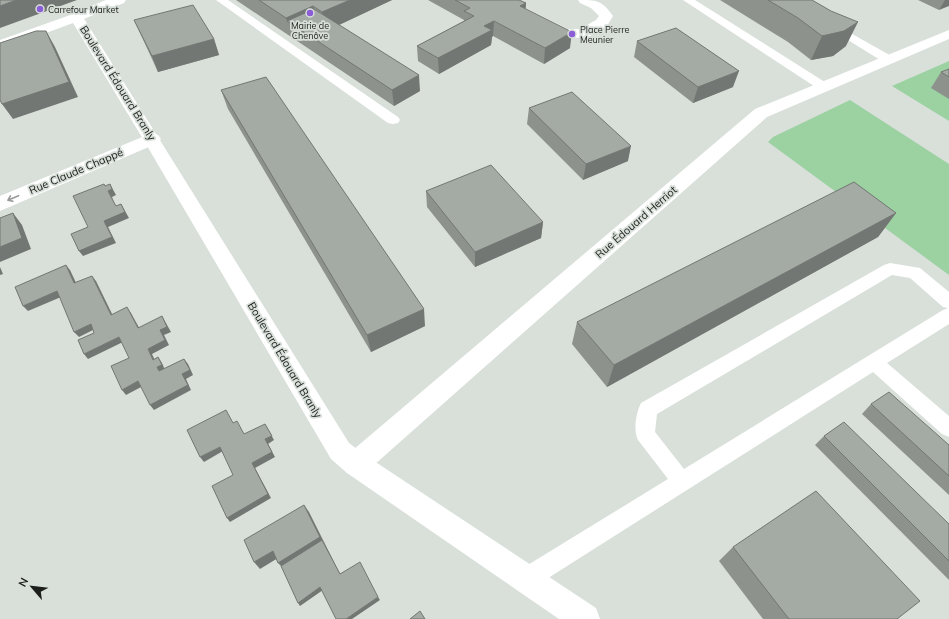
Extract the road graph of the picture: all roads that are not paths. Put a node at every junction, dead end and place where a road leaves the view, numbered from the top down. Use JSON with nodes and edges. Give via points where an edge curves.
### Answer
{"nodes":[{"id":1,"x":119,"y":0,"type":"edge"},
{"id":2,"x":221,"y":0,"type":"edge"},
{"id":3,"x":498,"y":0,"type":"edge"},
{"id":4,"x":585,"y":0,"type":"edge"},
{"id":5,"x":688,"y":0,"type":"edge"},
{"id":6,"x":76,"y":17,"type":"junction"},
{"id":7,"x":822,"y":20,"type":"edge"},
{"id":8,"x":949,"y":34,"type":"edge"},
{"id":9,"x":0,"y":45,"type":"edge"},
{"id":10,"x":889,"y":60,"type":"junction"},
{"id":11,"x":824,"y":87,"type":"junction"},
{"id":12,"x":394,"y":120,"type":"dead end"},
{"id":13,"x":152,"y":139,"type":"junction"},
{"id":14,"x":0,"y":204,"type":"edge"},
{"id":15,"x":949,"y":302,"type":"edge"},
{"id":16,"x":949,"y":315,"type":"edge"},
{"id":17,"x":874,"y":362,"type":"junction"},
{"id":18,"x":949,"y":428,"type":"edge"},
{"id":19,"x":356,"y":464,"type":"junction"},
{"id":20,"x":682,"y":482,"type":"junction"},
{"id":21,"x":526,"y":580,"type":"junction"},
{"id":22,"x":578,"y":617,"type":"edge"}],
"edges":[{"from":1,"to":6,"type":"street"},
{"from":2,"to":12,"type":"lane"},
{"from":3,"to":4,"type":"street","via":[[558,31],[577,35],[602,23],[606,16],[596,5]]},
{"from":5,"to":11,"type":"lane"},
{"from":6,"to":9,"type":"street"},
{"from":6,"to":13,"type":"street","name":"Boulevard Édouard Branly"},
{"from":7,"to":10,"type":"lane"},
{"from":8,"to":10,"type":"street","name":"Rue Édouard Herriot"},
{"from":10,"to":11,"type":"street","name":"Rue Édouard Herriot"},
{"from":11,"to":19,"type":"street","name":"Rue Édouard Herriot","via":[[761,113]]},
{"from":13,"to":14,"type":"street","name":"Rue Claude Chappé","one_way":true},
{"from":13,"to":19,"type":"street","name":"Boulevard Édouard Branly","via":[[340,451]]},
{"from":15,"to":20,"type":"lane","via":[[914,272],[890,269],[648,409],[646,434]]},
{"from":16,"to":17,"type":"lane"},
{"from":17,"to":18,"type":"lane"},
{"from":17,"to":20,"type":"lane"},
{"from":19,"to":21,"type":"street","name":"Boulevard Édouard Branly"},
{"from":20,"to":21,"type":"lane"},
{"from":21,"to":22,"type":"street","name":"Boulevard Édouard Branly"}]}
